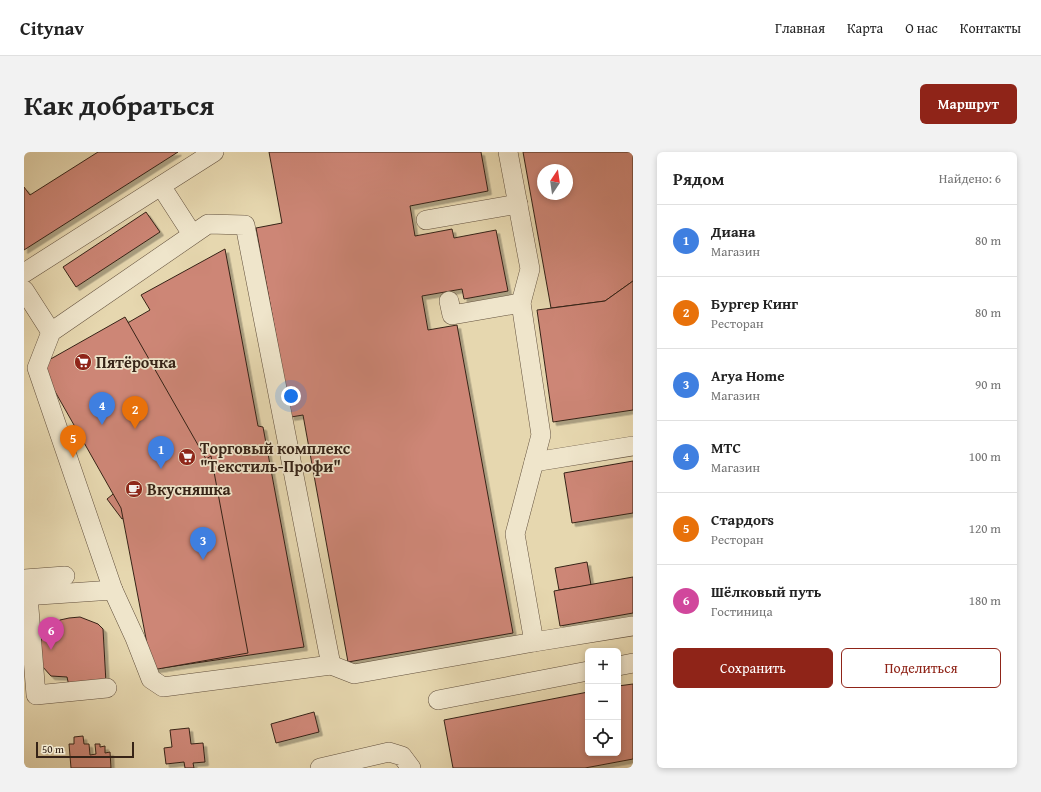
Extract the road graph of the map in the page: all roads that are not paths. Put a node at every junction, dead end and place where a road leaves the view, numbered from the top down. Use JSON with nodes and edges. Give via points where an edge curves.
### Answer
{"nodes":[{"id":1,"x":214,"y":152,"type":"edge"},
{"id":2,"x":508,"y":152,"type":"edge"},
{"id":3,"x":161,"y":186,"type":"junction"},
{"id":4,"x":518,"y":204,"type":"junction"},
{"id":5,"x":426,"y":220,"type":"dead end"},
{"id":6,"x":192,"y":234,"type":"junction"},
{"id":7,"x":24,"y":272,"type":"edge"},
{"id":8,"x":24,"y":290,"type":"edge"},
{"id":9,"x":449,"y":301,"type":"dead end"},
{"id":10,"x":521,"y":303,"type":"junction"},
{"id":11,"x":50,"y":332,"type":"junction"},
{"id":12,"x":31,"y":372,"type":"edge"},
{"id":13,"x":633,"y":446,"type":"edge"},
{"id":14,"x":534,"y":462,"type":"junction"},
{"id":15,"x":65,"y":576,"type":"dead end"},
{"id":16,"x":25,"y":590,"type":"edge"},
{"id":17,"x":113,"y":590,"type":"junction"},
{"id":18,"x":633,"y":626,"type":"edge"},
{"id":19,"x":534,"y":642,"type":"junction"},
{"id":20,"x":633,"y":663,"type":"edge"},
{"id":21,"x":331,"y":665,"type":"junction"},
{"id":22,"x":621,"y":665,"type":"edge"},
{"id":23,"x":585,"y":673,"type":"edge"},
{"id":24,"x":107,"y":688,"type":"dead end"},
{"id":25,"x":438,"y":700,"type":"dead end"},
{"id":26,"x":320,"y":768,"type":"edge"},
{"id":27,"x":411,"y":768,"type":"edge"}],
"edges":[{"from":1,"to":3,"type":"lane"},
{"from":2,"to":4,"type":"lane"},
{"from":3,"to":6,"type":"lane"},
{"from":3,"to":7,"type":"lane"},
{"from":4,"to":5,"type":"lane"},
{"from":4,"to":10,"type":"lane","via":[[530,268]]},
{"from":6,"to":11,"type":"lane"},
{"from":6,"to":21,"type":"lane","via":[[208,224],[245,225]]},
{"from":8,"to":11,"type":"lane"},
{"from":9,"to":10,"type":"lane","via":[[452,315]]},
{"from":10,"to":14,"type":"lane","via":[[541,435]]},
{"from":11,"to":12,"type":"lane"},
{"from":12,"to":17,"type":"lane"},
{"from":13,"to":14,"type":"lane"},
{"from":14,"to":19,"type":"lane","via":[[515,534]]},
{"from":15,"to":16,"type":"lane"},
{"from":16,"to":17,"type":"lane"},
{"from":16,"to":24,"type":"lane","via":[[36,695]]},
{"from":17,"to":21,"type":"lane","via":[[151,679],[163,687]]},
{"from":18,"to":19,"type":"lane"},
{"from":19,"to":21,"type":"lane","via":[[354,674]]},
{"from":20,"to":22,"type":"lane"},
{"from":23,"to":25,"type":"lane"},
{"from":26,"to":27,"type":"lane","via":[[389,752],[402,756]]}]}
